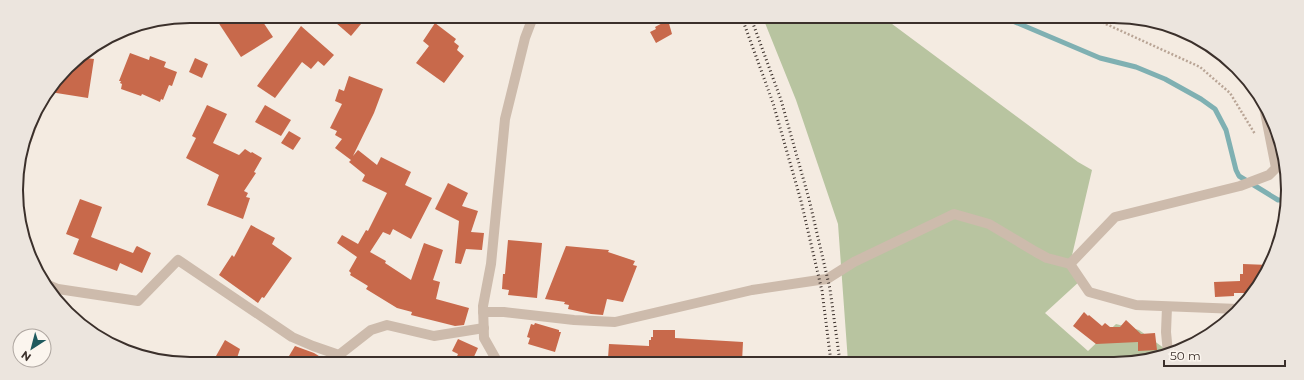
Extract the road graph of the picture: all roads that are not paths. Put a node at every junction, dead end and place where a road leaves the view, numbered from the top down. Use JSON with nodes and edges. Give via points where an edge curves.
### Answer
{"nodes":[{"id":1,"x":532,"y":23,"type":"edge"},
{"id":2,"x":1267,"y":125,"type":"edge"},
{"id":3,"x":1070,"y":264,"type":"junction"},
{"id":4,"x":55,"y":289,"type":"edge"},
{"id":5,"x":1166,"y":307,"type":"junction"},
{"id":6,"x":1231,"y":309,"type":"edge"},
{"id":7,"x":483,"y":312,"type":"junction"},
{"id":8,"x":484,"y":328,"type":"junction"},
{"id":9,"x":1168,"y":348,"type":"edge"},
{"id":10,"x":495,"y":357,"type":"edge"}],
"edges":[{"from":1,"to":7,"type":"street","via":[[505,119],[491,264]]},
{"from":2,"to":3,"type":"street","via":[[1276,168],[1269,175],[1240,186],[1116,217]]},
{"from":3,"to":5,"type":"street","via":[[1089,292],[1136,305]]},
{"from":3,"to":7,"type":"street","via":[[1047,258],[989,224],[954,214],[854,262],[828,279],[752,290],[615,322]]},
{"from":4,"to":8,"type":"street","via":[[138,301],[178,260],[292,337],[339,355],[371,330],[387,325],[434,336]]},
{"from":5,"to":6,"type":"street"},
{"from":5,"to":9,"type":"street"},
{"from":7,"to":8,"type":"street"},
{"from":8,"to":10,"type":"street","via":[[484,338]]}]}
